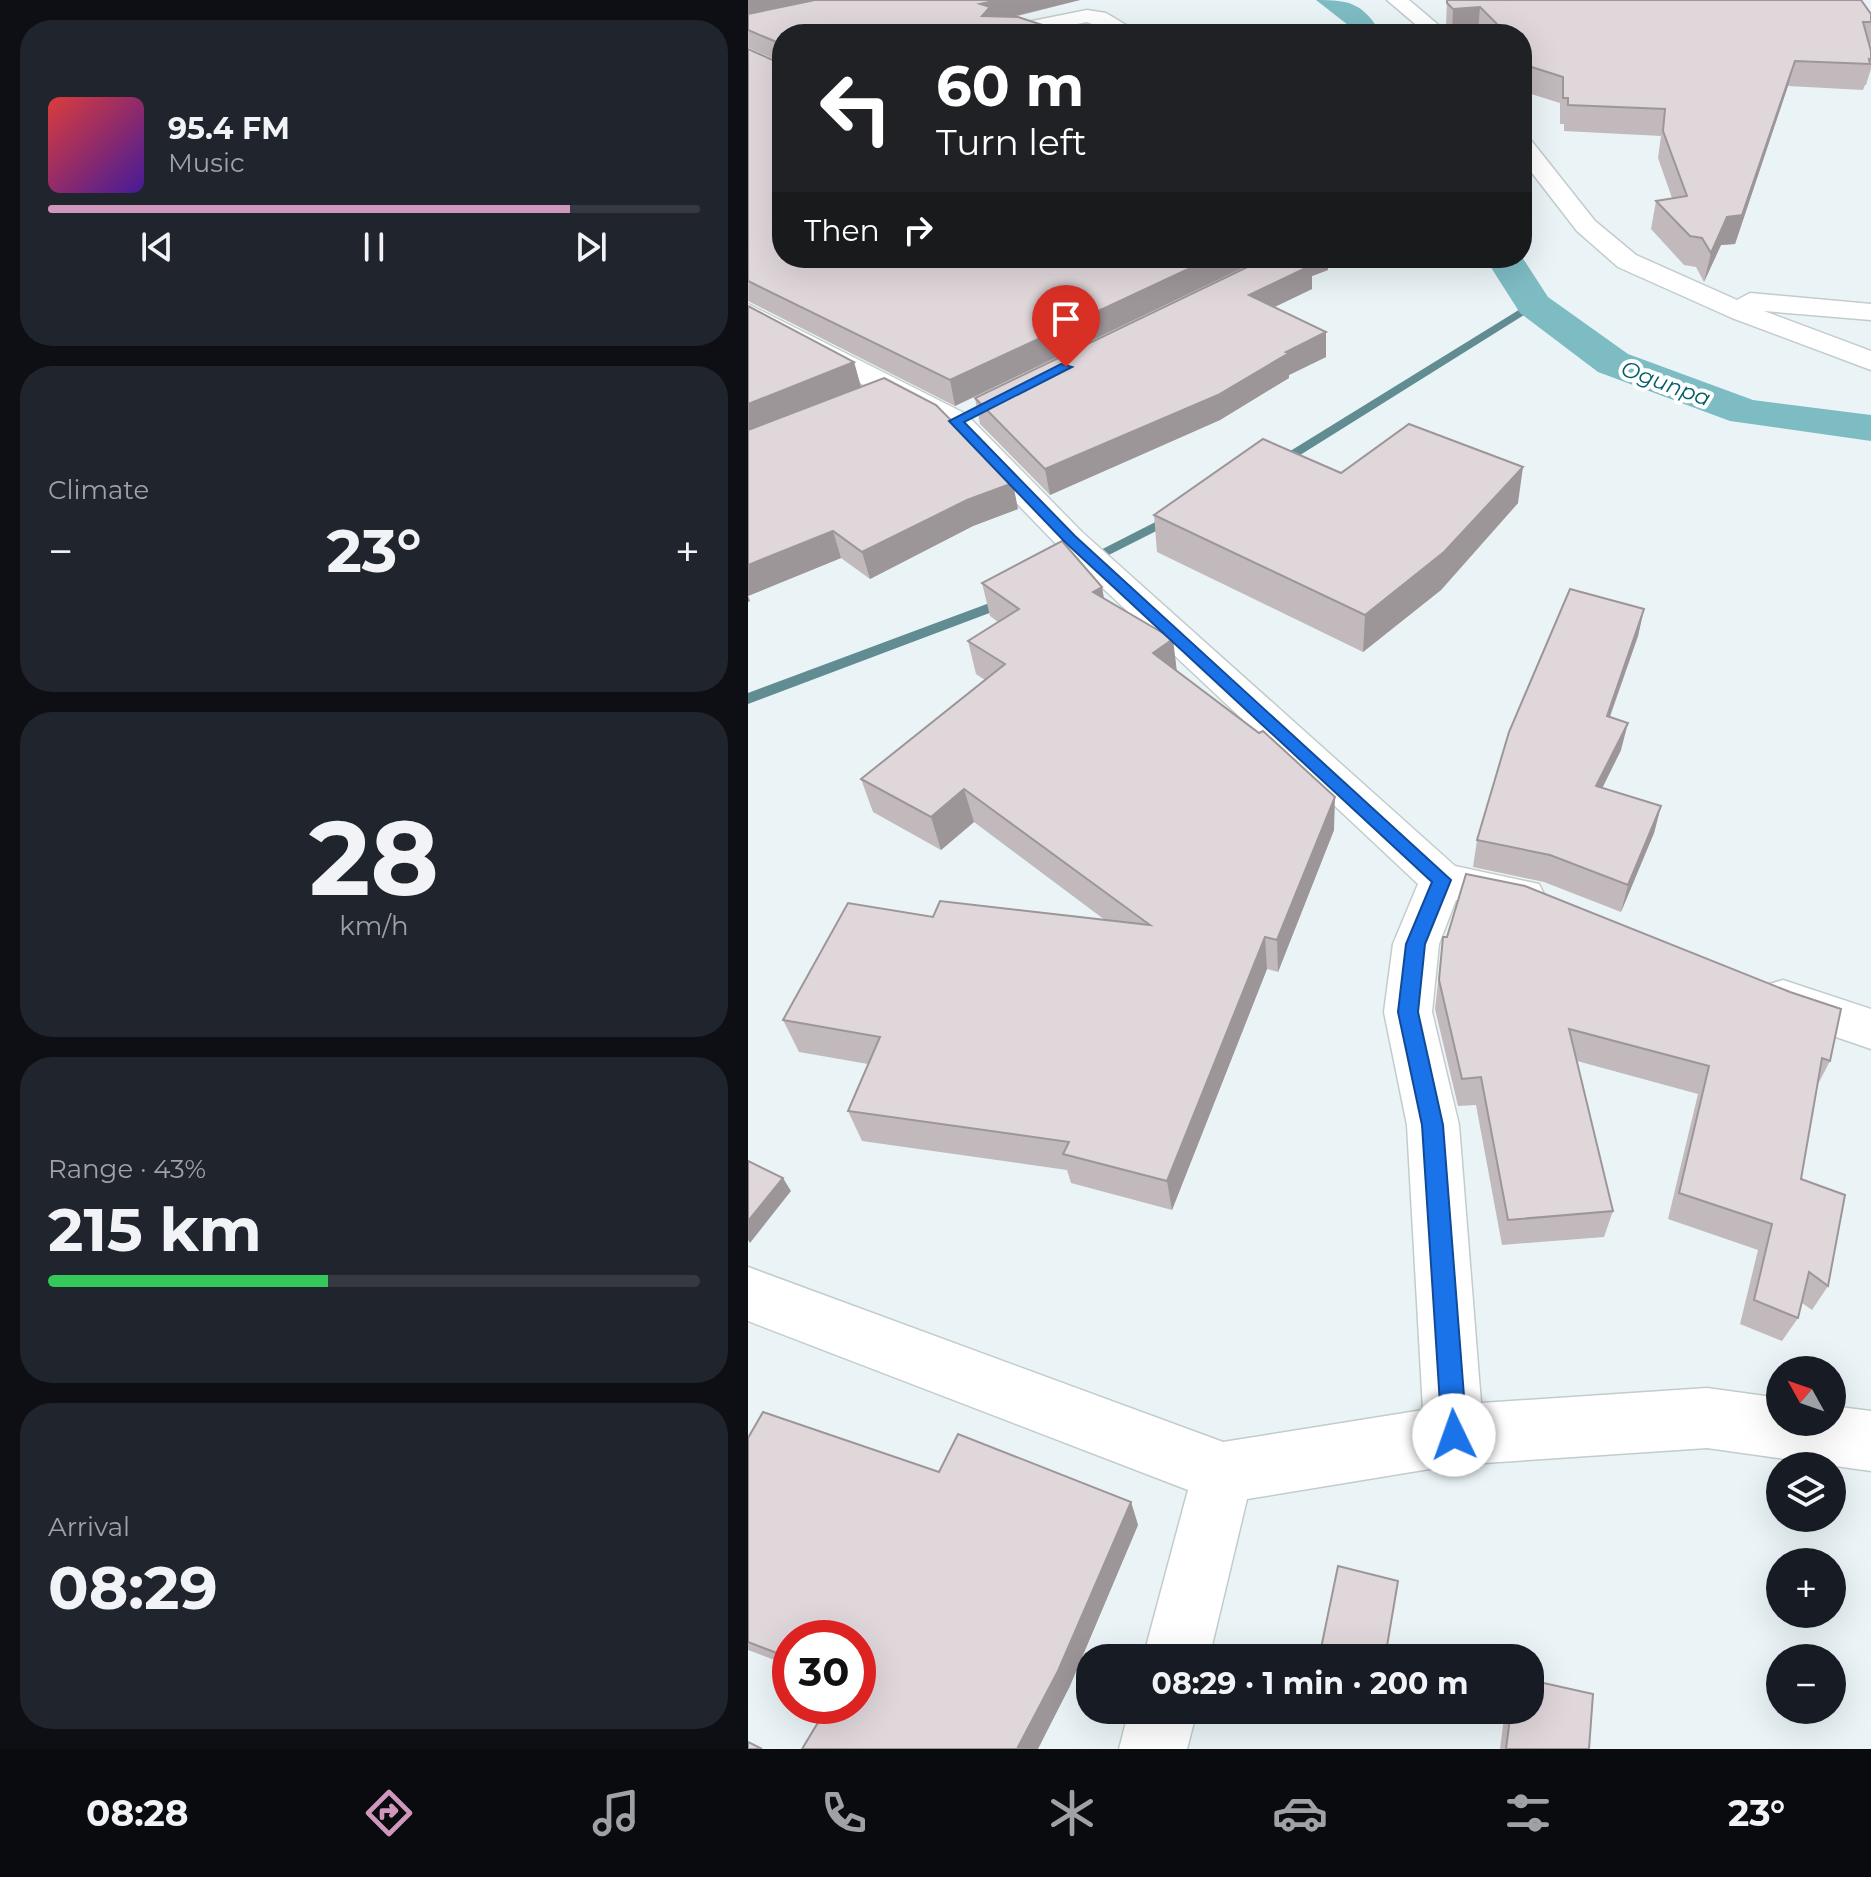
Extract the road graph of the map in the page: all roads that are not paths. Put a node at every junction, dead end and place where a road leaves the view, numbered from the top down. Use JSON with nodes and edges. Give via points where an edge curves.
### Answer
{"nodes":[{"id":1,"x":1412,"y":6,"type":"edge"},
{"id":2,"x":1047,"y":24,"type":"edge"},
{"id":3,"x":1112,"y":24,"type":"edge"},
{"id":4,"x":1429,"y":24,"type":"edge"},
{"id":5,"x":1532,"y":157,"type":"edge"},
{"id":6,"x":1684,"y":287,"type":"junction"},
{"id":7,"x":748,"y":312,"type":"edge"},
{"id":8,"x":1871,"y":312,"type":"edge"},
{"id":9,"x":1871,"y":361,"type":"edge"},
{"id":10,"x":891,"y":389,"type":"junction"},
{"id":11,"x":863,"y":400,"type":"edge"},
{"id":12,"x":1442,"y":880,"type":"junction"},
{"id":13,"x":1560,"y":909,"type":"edge"},
{"id":14,"x":1751,"y":986,"type":"edge"},
{"id":15,"x":1871,"y":1029,"type":"edge"},
{"id":16,"x":748,"y":1294,"type":"edge"},
{"id":17,"x":1454,"y":1435,"type":"junction"},
{"id":18,"x":1871,"y":1441,"type":"edge"},
{"id":19,"x":1223,"y":1473,"type":"junction"},
{"id":20,"x":1180,"y":1644,"type":"edge"},
{"id":21,"x":1159,"y":1724,"type":"edge"},
{"id":22,"x":1153,"y":1749,"type":"edge"}],
"edges":[{"from":1,"to":4,"type":"street"},
{"from":2,"to":3,"type":"street","via":[[1087,16]]},
{"from":5,"to":6,"type":"street","via":[[1586,226],[1627,261]]},
{"from":6,"to":8,"type":"street","via":[[1726,298]]},
{"from":6,"to":9,"type":"street"},
{"from":7,"to":10,"type":"street"},
{"from":10,"to":11,"type":"street"},
{"from":10,"to":12,"type":"street","via":[[969,414],[1070,539]]},
{"from":12,"to":13,"type":"street"},
{"from":12,"to":17,"type":"street","via":[[1416,944],[1408,1012],[1433,1125]]},
{"from":14,"to":15,"type":"street"},
{"from":16,"to":19,"type":"street"},
{"from":17,"to":18,"type":"street","via":[[1707,1418]]},
{"from":17,"to":19,"type":"street"},
{"from":19,"to":20,"type":"street"},
{"from":21,"to":22,"type":"street"}]}
